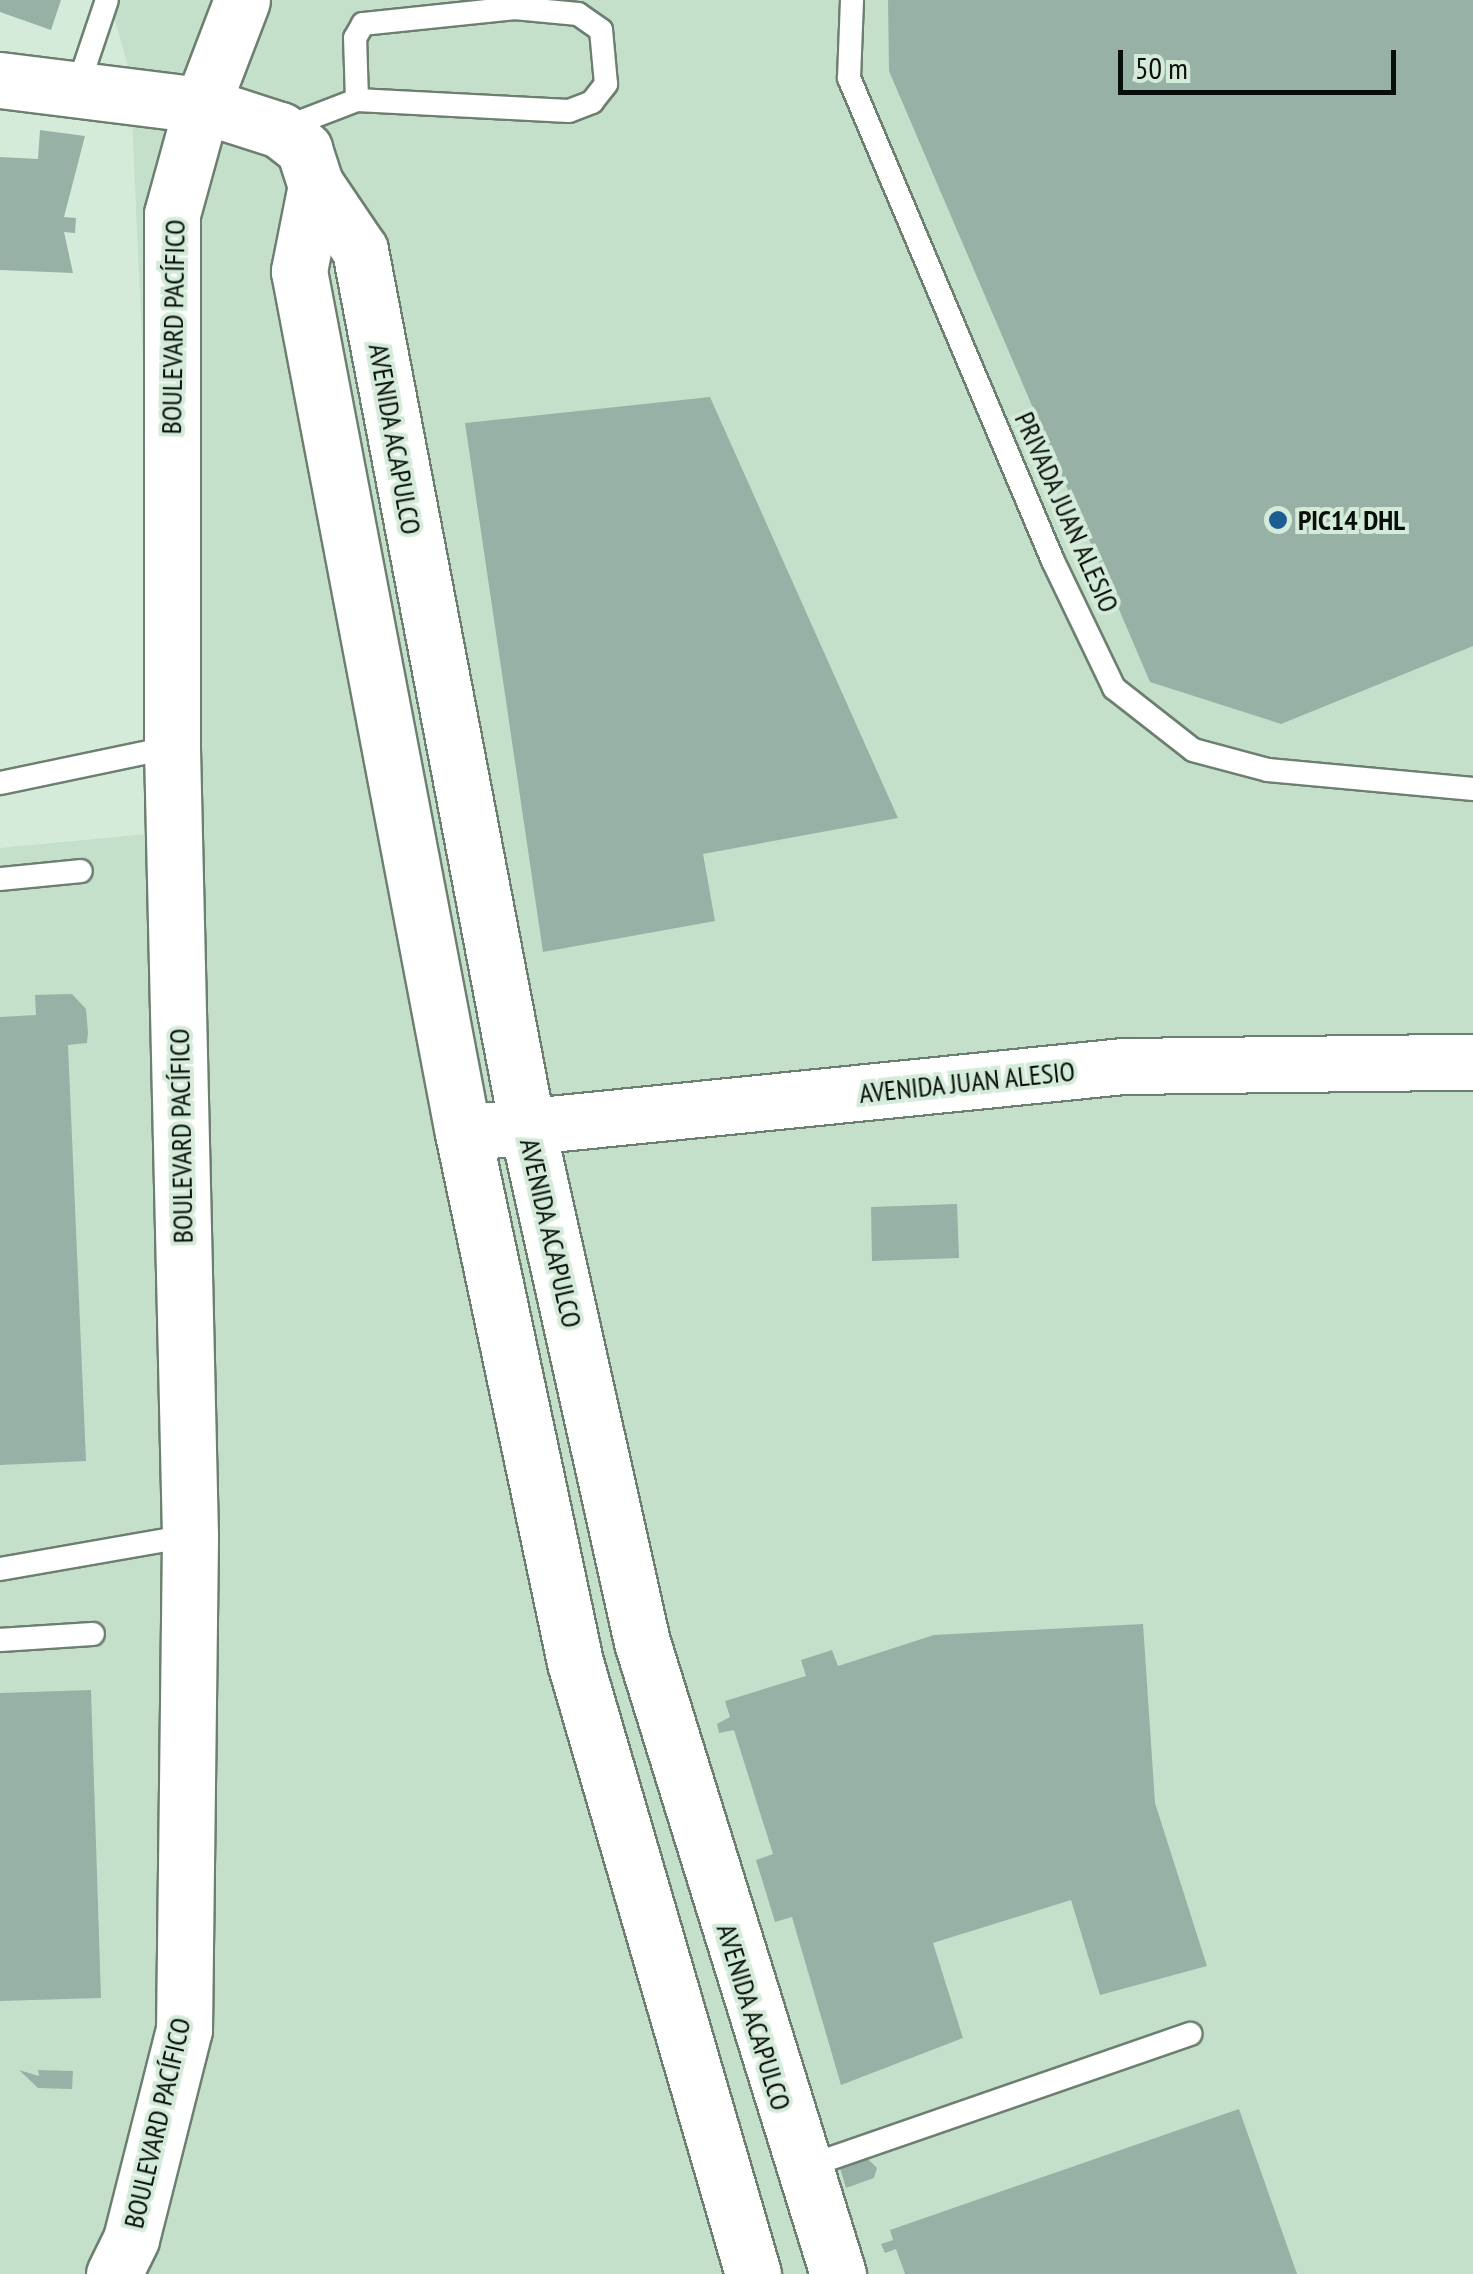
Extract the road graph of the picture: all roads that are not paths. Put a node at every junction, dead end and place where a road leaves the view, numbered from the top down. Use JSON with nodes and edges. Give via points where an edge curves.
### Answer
{"nodes":[{"id":1,"x":107,"y":0,"type":"edge"},
{"id":2,"x":242,"y":0,"type":"edge"},
{"id":3,"x":852,"y":0,"type":"edge"},
{"id":4,"x":515,"y":4,"type":"edge"},
{"id":5,"x":0,"y":80,"type":"edge"},
{"id":6,"x":76,"y":92,"type":"junction"},
{"id":7,"x":357,"y":100,"type":"junction"},
{"id":8,"x":202,"y":105,"type":"junction"},
{"id":9,"x":280,"y":130,"type":"junction"},
{"id":10,"x":316,"y":185,"type":"junction"},
{"id":11,"x":172,"y":746,"type":"junction"},
{"id":12,"x":0,"y":782,"type":"edge"},
{"id":13,"x":1473,"y":788,"type":"edge"},
{"id":14,"x":80,"y":872,"type":"dead end"},
{"id":15,"x":0,"y":879,"type":"edge"},
{"id":16,"x":1473,"y":1062,"type":"edge"},
{"id":17,"x":527,"y":1126,"type":"junction"},
{"id":18,"x":463,"y":1132,"type":"junction"},
{"id":19,"x":190,"y":1536,"type":"junction"},
{"id":20,"x":0,"y":1568,"type":"edge"},
{"id":21,"x":93,"y":1634,"type":"dead end"},
{"id":22,"x":0,"y":1640,"type":"edge"},
{"id":23,"x":1190,"y":2034,"type":"dead end"},
{"id":24,"x":800,"y":2169,"type":"junction"},
{"id":25,"x":114,"y":2274,"type":"edge"},
{"id":26,"x":753,"y":2274,"type":"edge"},
{"id":27,"x":838,"y":2274,"type":"edge"}],
"edges":[{"from":1,"to":6,"type":"lane"},
{"from":2,"to":8,"type":"main road","name":"BOULEVARD PACÍFICO"},
{"from":3,"to":13,"type":"lane","name":"PRIVADA JUAN ALESIO","via":[[849,78],[1052,561],[1114,688],[1193,750],[1268,770]]},
{"from":4,"to":7,"type":"lane","via":[[363,24],[355,38]]},
{"from":4,"to":7,"type":"lane","via":[[578,14],[601,30],[606,84],[592,102],[568,111]]},
{"from":5,"to":6,"type":"main road"},
{"from":6,"to":8,"type":"main road"},
{"from":7,"to":9,"type":"lane"},
{"from":8,"to":9,"type":"main road"},
{"from":8,"to":11,"type":"main road","name":"BOULEVARD PACÍFICO","via":[[172,214]]},
{"from":9,"to":10,"type":"main road","name":"AVENIDA ACAPULCO","via":[[304,149]]},
{"from":10,"to":17,"type":"main road","name":"AVENIDA ACAPULCO","via":[[360,250]]},
{"from":10,"to":18,"type":"main road","via":[[299,271]]},
{"from":11,"to":12,"type":"lane"},
{"from":11,"to":19,"type":"main road","name":"BOULEVARD PACÍFICO"},
{"from":14,"to":15,"type":"lane"},
{"from":16,"to":17,"type":"main road","name":"AVENIDA JUAN ALESIO","via":[[1123,1066]]},
{"from":17,"to":18,"type":"main road","name":"AVENIDA JUAN ALESIO"},
{"from":17,"to":24,"type":"main road","name":"AVENIDA ACAPULCO","via":[[642,1642]]},
{"from":18,"to":26,"type":"main road","via":[[575,1662]]},
{"from":19,"to":20,"type":"lane"},
{"from":19,"to":25,"type":"main road","name":"BOULEVARD PACÍFICO","via":[[184,2030],[131,2239]]},
{"from":21,"to":22,"type":"lane"},
{"from":23,"to":24,"type":"lane"},
{"from":24,"to":27,"type":"main road","name":"AVENIDA ACAPULCO"}]}
